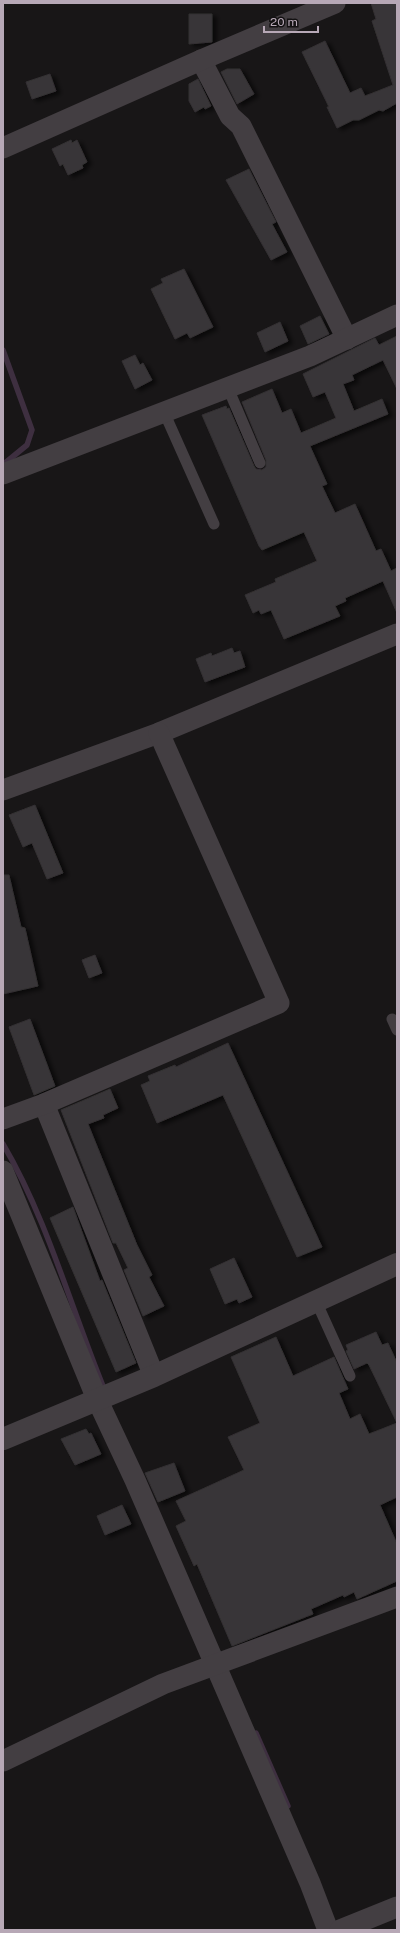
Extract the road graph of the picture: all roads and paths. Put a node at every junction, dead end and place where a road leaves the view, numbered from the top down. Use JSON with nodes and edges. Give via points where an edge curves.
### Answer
{"nodes":[{"id":1,"x":335,"y":3,"type":"edge"},
{"id":2,"x":201,"y":60,"type":"junction"},
{"id":3,"x":3,"y":148,"type":"edge"},
{"id":4,"x":397,"y":315,"type":"edge"},
{"id":5,"x":347,"y":340,"type":"junction"},
{"id":6,"x":228,"y":388,"type":"junction"},
{"id":7,"x":164,"y":412,"type":"junction"},
{"id":8,"x":260,"y":463,"type":"dead end"},
{"id":9,"x":3,"y":474,"type":"edge"},
{"id":10,"x":214,"y":524,"type":"dead end"},
{"id":11,"x":397,"y":634,"type":"edge"},
{"id":12,"x":159,"y":733,"type":"junction"},
{"id":13,"x":3,"y":790,"type":"edge"},
{"id":14,"x":392,"y":1019,"type":"dead end"},
{"id":15,"x":397,"y":1030,"type":"edge"},
{"id":16,"x":44,"y":1104,"type":"junction"},
{"id":17,"x":3,"y":1119,"type":"edge"},
{"id":18,"x":3,"y":1171,"type":"edge"},
{"id":19,"x":397,"y":1264,"type":"edge"},
{"id":20,"x":316,"y":1301,"type":"junction"},
{"id":21,"x":154,"y":1376,"type":"junction"},
{"id":22,"x":350,"y":1376,"type":"dead end"},
{"id":23,"x":104,"y":1397,"type":"junction"},
{"id":24,"x":3,"y":1439,"type":"edge"},
{"id":25,"x":397,"y":1597,"type":"edge"},
{"id":26,"x":215,"y":1665,"type":"junction"},
{"id":27,"x":3,"y":1761,"type":"edge"},
{"id":28,"x":397,"y":1907,"type":"edge"},
{"id":29,"x":328,"y":1930,"type":"edge"},
{"id":30,"x":340,"y":1930,"type":"edge"}],
"edges":[{"from":1,"to":2,"type":"street"},
{"from":2,"to":3,"type":"street"},
{"from":2,"to":5,"type":"street","via":[[230,116],[241,126]]},
{"from":4,"to":5,"type":"street"},
{"from":5,"to":6,"type":"street"},
{"from":6,"to":7,"type":"street"},
{"from":6,"to":8,"type":"lane"},
{"from":7,"to":9,"type":"street"},
{"from":7,"to":10,"type":"lane"},
{"from":11,"to":12,"type":"street"},
{"from":12,"to":13,"type":"street"},
{"from":12,"to":16,"type":"street","via":[[279,1004]]},
{"from":14,"to":15,"type":"lane"},
{"from":16,"to":17,"type":"street"},
{"from":16,"to":21,"type":"street"},
{"from":18,"to":23,"type":"street"},
{"from":19,"to":20,"type":"street"},
{"from":20,"to":21,"type":"street"},
{"from":20,"to":22,"type":"lane"},
{"from":21,"to":23,"type":"street"},
{"from":23,"to":24,"type":"street"},
{"from":23,"to":26,"type":"street","via":[[135,1480]]},
{"from":25,"to":26,"type":"street"},
{"from":26,"to":27,"type":"street","via":[[163,1684]]},
{"from":26,"to":29,"type":"street"},
{"from":28,"to":30,"type":"street"}]}
